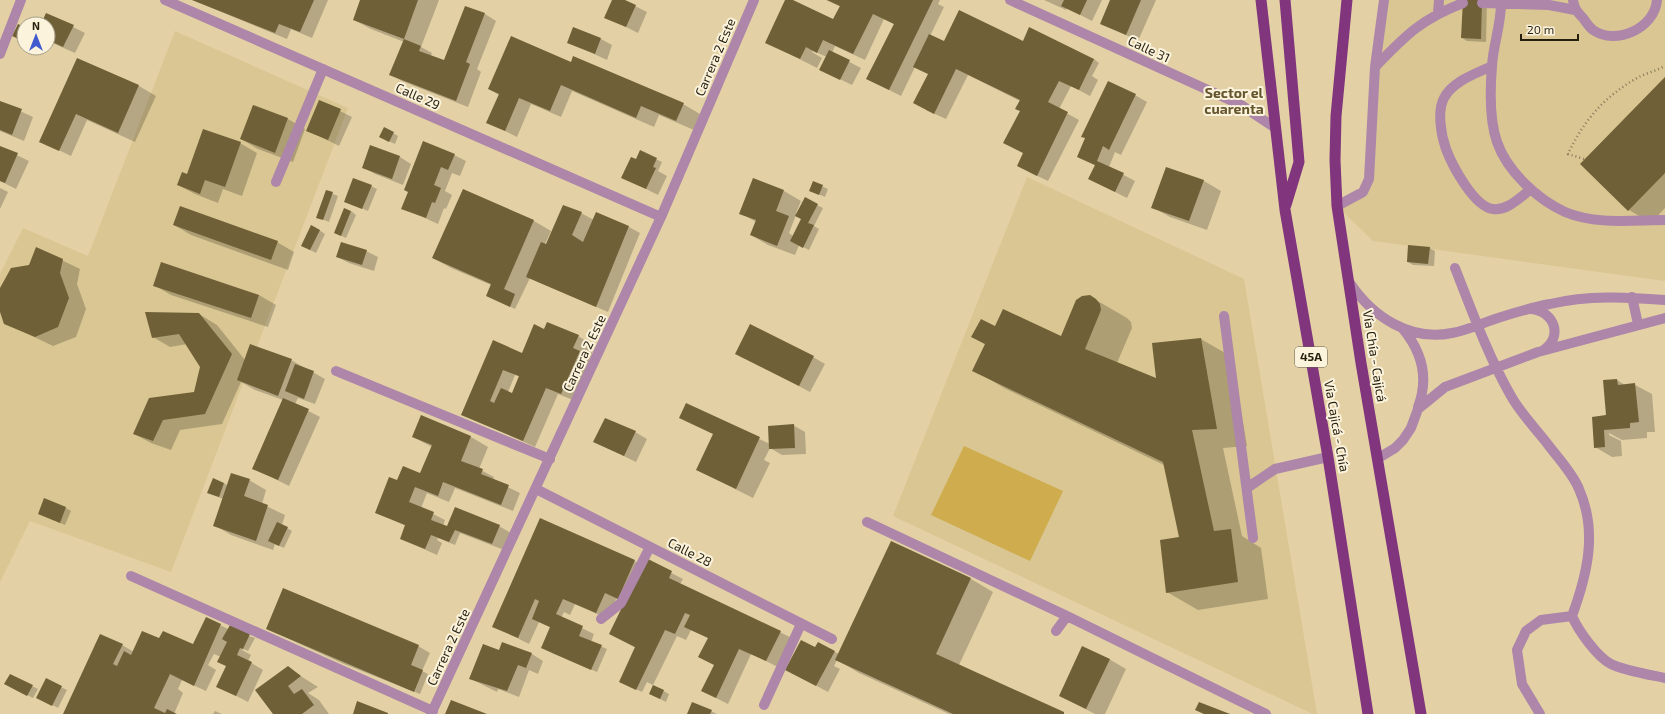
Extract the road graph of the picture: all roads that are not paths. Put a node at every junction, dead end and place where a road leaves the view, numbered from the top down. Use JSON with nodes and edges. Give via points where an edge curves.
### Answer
{"nodes":[{"id":1,"x":21,"y":0,"type":"edge"},
{"id":2,"x":1010,"y":0,"type":"edge"},
{"id":3,"x":1260,"y":0,"type":"edge"},
{"id":4,"x":1285,"y":0,"type":"edge"},
{"id":5,"x":1347,"y":0,"type":"edge"},
{"id":6,"x":1384,"y":0,"type":"edge"},
{"id":7,"x":1439,"y":0,"type":"edge"},
{"id":8,"x":1657,"y":0,"type":"edge"},
{"id":9,"x":170,"y":1,"type":"edge"},
{"id":10,"x":752,"y":1,"type":"edge"},
{"id":11,"x":1501,"y":2,"type":"edge"},
{"id":12,"x":1463,"y":3,"type":"dead end"},
{"id":13,"x":1482,"y":3,"type":"dead end"},
{"id":14,"x":1574,"y":5,"type":"edge"},
{"id":15,"x":1438,"y":13,"type":"junction"},
{"id":16,"x":0,"y":54,"type":"edge"},
{"id":17,"x":1492,"y":66,"type":"junction"},
{"id":18,"x":1375,"y":67,"type":"junction"},
{"id":19,"x":323,"y":69,"type":"junction"},
{"id":20,"x":1274,"y":127,"type":"junction"},
{"id":21,"x":276,"y":182,"type":"dead end"},
{"id":22,"x":1530,"y":190,"type":"junction"},
{"id":23,"x":1337,"y":206,"type":"junction"},
{"id":24,"x":1285,"y":210,"type":"junction"},
{"id":25,"x":661,"y":217,"type":"junction"},
{"id":26,"x":1665,"y":220,"type":"edge"},
{"id":27,"x":1455,"y":268,"type":"dead end"},
{"id":28,"x":1350,"y":283,"type":"junction"},
{"id":29,"x":1632,"y":297,"type":"junction"},
{"id":30,"x":1665,"y":300,"type":"edge"},
{"id":31,"x":1525,"y":310,"type":"junction"},
{"id":32,"x":1224,"y":316,"type":"dead end"},
{"id":33,"x":1665,"y":318,"type":"edge"},
{"id":34,"x":1638,"y":324,"type":"junction"},
{"id":35,"x":1477,"y":325,"type":"junction"},
{"id":36,"x":1403,"y":329,"type":"junction"},
{"id":37,"x":1538,"y":352,"type":"junction"},
{"id":38,"x":1496,"y":367,"type":"junction"},
{"id":39,"x":336,"y":372,"type":"dead end"},
{"id":40,"x":1418,"y":409,"type":"junction"},
{"id":41,"x":1328,"y":457,"type":"junction"},
{"id":42,"x":550,"y":459,"type":"junction"},
{"id":43,"x":1377,"y":459,"type":"junction"},
{"id":44,"x":536,"y":488,"type":"junction"},
{"id":45,"x":1247,"y":488,"type":"junction"},
{"id":46,"x":867,"y":522,"type":"dead end"},
{"id":47,"x":1253,"y":538,"type":"dead end"},
{"id":48,"x":650,"y":547,"type":"junction"},
{"id":49,"x":131,"y":576,"type":"dead end"},
{"id":50,"x":1067,"y":616,"type":"junction"},
{"id":51,"x":1572,"y":616,"type":"junction"},
{"id":52,"x":600,"y":620,"type":"dead end"},
{"id":53,"x":801,"y":624,"type":"junction"},
{"id":54,"x":1056,"y":630,"type":"dead end"},
{"id":55,"x":832,"y":639,"type":"dead end"},
{"id":56,"x":1665,"y":678,"type":"edge"},
{"id":57,"x":764,"y":705,"type":"dead end"},
{"id":58,"x":432,"y":713,"type":"edge"},
{"id":59,"x":1266,"y":714,"type":"edge"},
{"id":60,"x":1368,"y":714,"type":"edge"},
{"id":61,"x":1421,"y":714,"type":"edge"},
{"id":62,"x":1540,"y":714,"type":"edge"}],
"edges":[{"from":1,"to":16,"type":"street"},
{"from":2,"to":20,"type":"street","name":"Calle 31","via":[[1241,105]]},
{"from":3,"to":20,"type":"highway","name":"Vía Cajicá - Chía","number":"45A"},
{"from":4,"to":24,"type":"highway","via":[[1299,162]]},
{"from":5,"to":23,"type":"highway","name":"Vía Chía - Cajicá","via":[[1336,116]]},
{"from":6,"to":18,"type":"street"},
{"from":7,"to":15,"type":"street"},
{"from":8,"to":14,"type":"street","via":[[1650,18],[1638,29],[1624,35],[1608,36],[1593,30]]},
{"from":9,"to":19,"type":"street","name":"Calle 29"},
{"from":10,"to":25,"type":"street","name":"Carrera 2 Este"},
{"from":11,"to":13,"type":"street"},
{"from":11,"to":14,"type":"street"},
{"from":11,"to":17,"type":"street"},
{"from":12,"to":15,"type":"street"},
{"from":15,"to":18,"type":"street","via":[[1407,34]]},
{"from":17,"to":22,"type":"street","via":[[1491,120],[1497,142],[1506,160]]},
{"from":17,"to":22,"type":"street","via":[[1464,79],[1445,96],[1441,105],[1446,149],[1470,192],[1484,207],[1506,207]]},
{"from":18,"to":23,"type":"street","via":[[1369,179],[1362,192]]},
{"from":19,"to":21,"type":"street"},
{"from":19,"to":25,"type":"street","name":"Calle 29"},
{"from":20,"to":24,"type":"highway","name":"Vía Cajicá - Chía","number":"45A"},
{"from":22,"to":26,"type":"street","via":[[1566,212],[1579,216],[1612,221]]},
{"from":23,"to":28,"type":"highway","name":"Vía Chía - Cajicá"},
{"from":24,"to":41,"type":"highway","name":"Vía Cajicá - Chía","number":"45A"},
{"from":25,"to":42,"type":"street","name":"Carrera 2 Este"},
{"from":27,"to":35,"type":"street"},
{"from":28,"to":36,"type":"street","via":[[1372,311]]},
{"from":28,"to":43,"type":"highway","name":"Vía Chía - Cajicá"},
{"from":29,"to":30,"type":"street"},
{"from":29,"to":31,"type":"street","via":[[1578,299]]},
{"from":29,"to":34,"type":"street"},
{"from":31,"to":35,"type":"street"},
{"from":31,"to":37,"type":"street","via":[[1544,312],[1549,316],[1554,328],[1552,340],[1544,350]]},
{"from":32,"to":45,"type":"street"},
{"from":33,"to":34,"type":"street"},
{"from":34,"to":37,"type":"street"},
{"from":35,"to":36,"type":"street","via":[[1450,334],[1434,335]]},
{"from":35,"to":38,"type":"street"},
{"from":36,"to":40,"type":"street","via":[[1415,346],[1423,366],[1423,388]]},
{"from":37,"to":38,"type":"street"},
{"from":38,"to":40,"type":"street","via":[[1444,387]]},
{"from":38,"to":51,"type":"street","via":[[1512,398],[1579,488],[1588,518],[1590,550],[1584,582]]},
{"from":39,"to":42,"type":"street"},
{"from":40,"to":43,"type":"street","via":[[1403,440]]},
{"from":41,"to":45,"type":"street","via":[[1275,469]]},
{"from":41,"to":60,"type":"highway","name":"Vía Cajicá - Chía","number":"45A"},
{"from":42,"to":44,"type":"street","name":"Carrera 2 Este"},
{"from":43,"to":61,"type":"highway","name":"Vía Chía - Cajicá"},
{"from":44,"to":48,"type":"street","name":"Calle 28"},
{"from":44,"to":58,"type":"street","name":"Carrera 2 Este"},
{"from":45,"to":47,"type":"street"},
{"from":46,"to":50,"type":"street"},
{"from":48,"to":52,"type":"street","via":[[621,603]]},
{"from":48,"to":53,"type":"street","name":"Calle 28"},
{"from":49,"to":58,"type":"street"},
{"from":50,"to":54,"type":"street"},
{"from":50,"to":59,"type":"street"},
{"from":51,"to":56,"type":"street","via":[[1577,628],[1588,642],[1611,664]]},
{"from":51,"to":62,"type":"street","via":[[1541,620],[1526,631],[1517,650],[1522,684]]},
{"from":53,"to":55,"type":"street","name":"Calle 28"},
{"from":53,"to":57,"type":"street"}]}
